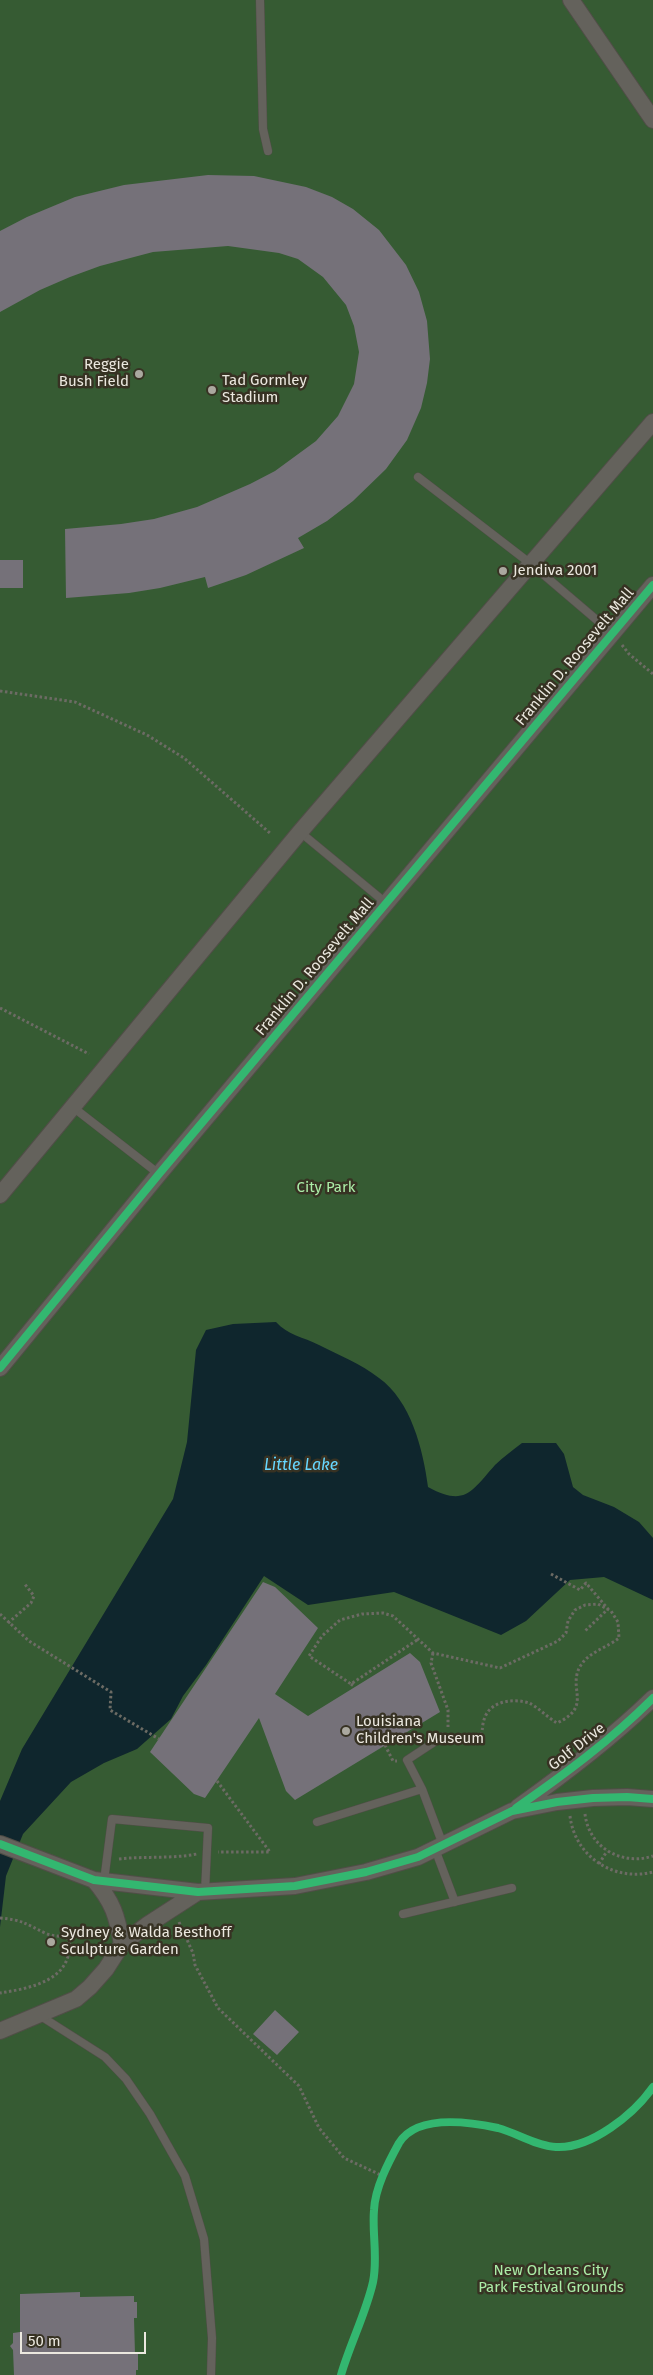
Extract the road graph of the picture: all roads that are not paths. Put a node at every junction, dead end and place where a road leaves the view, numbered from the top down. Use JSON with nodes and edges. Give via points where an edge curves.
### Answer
{"nodes":[{"id":1,"x":260,"y":0,"type":"edge"},
{"id":2,"x":571,"y":0,"type":"edge"},
{"id":3,"x":653,"y":120,"type":"edge"},
{"id":4,"x":268,"y":151,"type":"dead end"},
{"id":5,"x":653,"y":422,"type":"edge"},
{"id":6,"x":418,"y":477,"type":"dead end"},
{"id":7,"x":531,"y":564,"type":"junction"},
{"id":8,"x":653,"y":585,"type":"edge"},
{"id":9,"x":612,"y":633,"type":"junction"},
{"id":10,"x":300,"y":832,"type":"junction"},
{"id":11,"x":386,"y":903,"type":"junction"},
{"id":12,"x":74,"y":1108,"type":"junction"},
{"id":13,"x":159,"y":1174,"type":"junction"},
{"id":14,"x":0,"y":1195,"type":"edge"},
{"id":15,"x":0,"y":1368,"type":"edge"},
{"id":16,"x":653,"y":1698,"type":"edge"},
{"id":17,"x":442,"y":1737,"type":"dead end"},
{"id":18,"x":422,"y":1789,"type":"junction"},
{"id":19,"x":653,"y":1800,"type":"edge"},
{"id":20,"x":512,"y":1811,"type":"junction"},
{"id":21,"x":317,"y":1822,"type":"dead end"},
{"id":22,"x":0,"y":1844,"type":"edge"},
{"id":23,"x":439,"y":1847,"type":"junction"},
{"id":24,"x":99,"y":1881,"type":"junction"},
{"id":25,"x":512,"y":1888,"type":"dead end"},
{"id":26,"x":201,"y":1892,"type":"junction"},
{"id":27,"x":455,"y":1902,"type":"junction"},
{"id":28,"x":403,"y":1914,"type":"dead end"},
{"id":29,"x":122,"y":1944,"type":"junction"},
{"id":30,"x":39,"y":2015,"type":"junction"},
{"id":31,"x":0,"y":2031,"type":"edge"},
{"id":32,"x":211,"y":2375,"type":"edge"}],
"edges":[{"from":1,"to":4,"type":"lane","via":[[263,130]]},
{"from":2,"to":3,"type":"street"},
{"from":5,"to":7,"type":"street"},
{"from":6,"to":7,"type":"lane"},
{"from":7,"to":9,"type":"lane"},
{"from":7,"to":10,"type":"street"},
{"from":8,"to":9,"type":"street","name":"Franklin D. Roosevelt Mall"},
{"from":9,"to":11,"type":"street","name":"Franklin D. Roosevelt Mall"},
{"from":10,"to":11,"type":"lane"},
{"from":10,"to":12,"type":"street"},
{"from":11,"to":13,"type":"street","name":"Franklin D. Roosevelt Mall"},
{"from":12,"to":13,"type":"lane"},
{"from":12,"to":14,"type":"street"},
{"from":13,"to":15,"type":"street","name":"Franklin D. Roosevelt Mall"},
{"from":16,"to":20,"type":"street","name":"Golf Drive","via":[[611,1738]]},
{"from":17,"to":18,"type":"lane","via":[[407,1760]]},
{"from":18,"to":21,"type":"lane"},
{"from":18,"to":23,"type":"lane"},
{"from":19,"to":20,"type":"street","via":[[626,1797],[575,1800]]},
{"from":20,"to":23,"type":"street"},
{"from":22,"to":24,"type":"street"},
{"from":23,"to":26,"type":"street","via":[[418,1857],[366,1872],[295,1886]]},
{"from":23,"to":27,"type":"lane"},
{"from":24,"to":26,"type":"street"},
{"from":24,"to":26,"type":"lane","via":[[107,1860],[112,1819],[208,1828]]},
{"from":24,"to":29,"type":"street","via":[[117,1916]]},
{"from":25,"to":27,"type":"lane"},
{"from":26,"to":29,"type":"street","via":[[172,1908]]},
{"from":27,"to":28,"type":"lane"},
{"from":29,"to":30,"type":"street","via":[[90,1987],[76,1998]]},
{"from":30,"to":31,"type":"street"},
{"from":30,"to":32,"type":"lane","via":[[105,2057],[126,2079],[185,2176],[204,2239],[212,2338]]}]}
